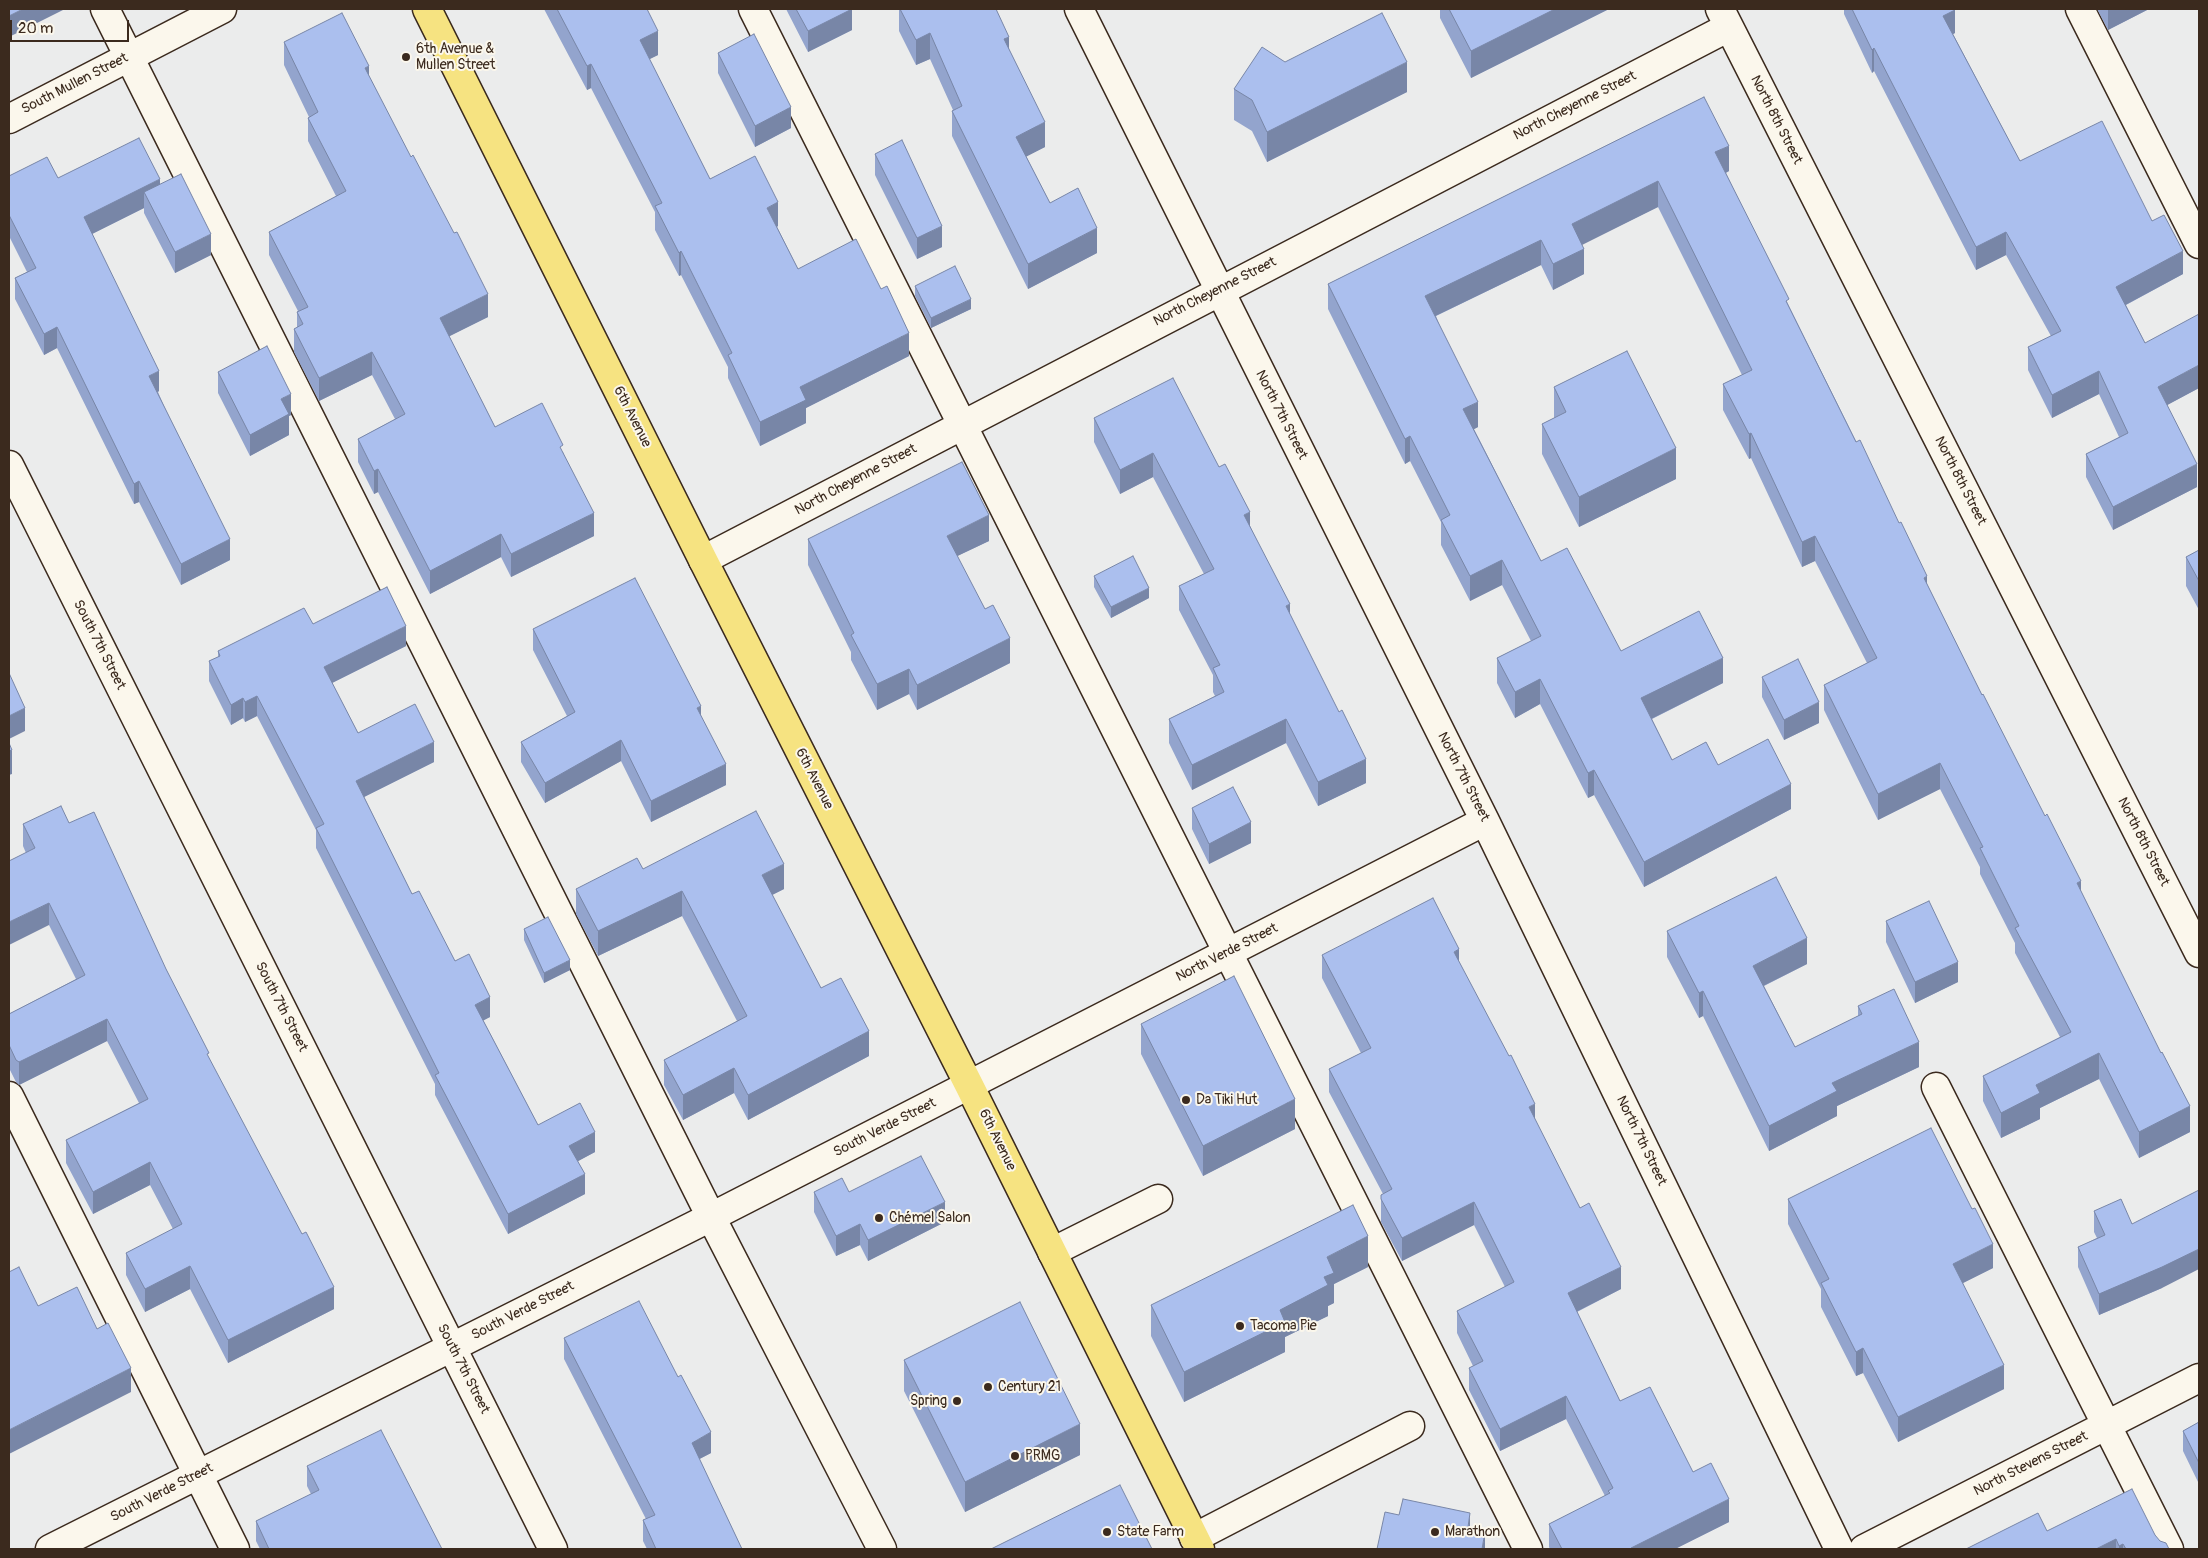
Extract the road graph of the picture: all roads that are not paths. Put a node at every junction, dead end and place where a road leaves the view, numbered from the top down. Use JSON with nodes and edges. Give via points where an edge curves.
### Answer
{"nodes":[{"id":1,"x":105,"y":9,"type":"edge"},
{"id":2,"x":222,"y":9,"type":"edge"},
{"id":3,"x":427,"y":9,"type":"edge"},
{"id":4,"x":753,"y":9,"type":"edge"},
{"id":5,"x":1079,"y":9,"type":"edge"},
{"id":6,"x":2080,"y":9,"type":"edge"},
{"id":7,"x":1724,"y":18,"type":"edge"},
{"id":8,"x":129,"y":57,"type":"junction"},
{"id":9,"x":9,"y":119,"type":"edge"},
{"id":10,"x":2199,"y":244,"type":"edge"},
{"id":11,"x":1219,"y":290,"type":"junction"},
{"id":12,"x":963,"y":424,"type":"junction"},
{"id":13,"x":9,"y":465,"type":"edge"},
{"id":14,"x":703,"y":560,"type":"junction"},
{"id":15,"x":1485,"y":821,"type":"junction"},
{"id":16,"x":1227,"y":953,"type":"junction"},
{"id":17,"x":2199,"y":953,"type":"edge"},
{"id":18,"x":969,"y":1085,"type":"junction"},
{"id":19,"x":1936,"y":1087,"type":"dead end"},
{"id":20,"x":9,"y":1096,"type":"edge"},
{"id":21,"x":1158,"y":1199,"type":"dead end"},
{"id":22,"x":711,"y":1217,"type":"junction"},
{"id":23,"x":1052,"y":1252,"type":"junction"},
{"id":24,"x":452,"y":1347,"type":"junction"},
{"id":25,"x":2199,"y":1378,"type":"edge"},
{"id":26,"x":2107,"y":1425,"type":"junction"},
{"id":27,"x":1410,"y":1426,"type":"dead end"},
{"id":28,"x":199,"y":1474,"type":"junction"},
{"id":29,"x":1197,"y":1544,"type":"edge"},
{"id":30,"x":50,"y":1549,"type":"edge"},
{"id":31,"x":236,"y":1549,"type":"edge"},
{"id":32,"x":553,"y":1549,"type":"edge"},
{"id":33,"x":882,"y":1549,"type":"edge"},
{"id":34,"x":1528,"y":1549,"type":"edge"},
{"id":35,"x":1839,"y":1549,"type":"edge"},
{"id":36,"x":1864,"y":1549,"type":"edge"},
{"id":37,"x":2169,"y":1549,"type":"edge"}],
"edges":[{"from":1,"to":8,"type":"street"},
{"from":2,"to":8,"type":"street","name":"South Mullen Street"},
{"from":3,"to":14,"type":"main road","name":"6th Avenue"},
{"from":4,"to":12,"type":"street"},
{"from":5,"to":11,"type":"street","name":"North 7th Street"},
{"from":6,"to":10,"type":"street"},
{"from":7,"to":11,"type":"street","name":"North Cheyenne Street"},
{"from":7,"to":17,"type":"street","name":"North 8th Street"},
{"from":8,"to":9,"type":"street","name":"South Mullen Street"},
{"from":8,"to":22,"type":"street"},
{"from":11,"to":12,"type":"street","name":"North Cheyenne Street"},
{"from":11,"to":15,"type":"street","name":"North 7th Street"},
{"from":12,"to":14,"type":"street","name":"North Cheyenne Street"},
{"from":12,"to":16,"type":"street"},
{"from":13,"to":24,"type":"street","name":"South 7th Street"},
{"from":14,"to":18,"type":"main road","name":"6th Avenue"},
{"from":15,"to":16,"type":"street","name":"North Verde Street"},
{"from":15,"to":35,"type":"street","name":"North 7th Street"},
{"from":16,"to":18,"type":"street","name":"North Verde Street"},
{"from":16,"to":34,"type":"street"},
{"from":18,"to":22,"type":"street","name":"South Verde Street"},
{"from":18,"to":23,"type":"main road","name":"6th Avenue"},
{"from":19,"to":26,"type":"street"},
{"from":20,"to":28,"type":"street"},
{"from":21,"to":23,"type":"street"},
{"from":22,"to":24,"type":"street","name":"South Verde Street"},
{"from":22,"to":33,"type":"street"},
{"from":23,"to":29,"type":"main road","name":"6th Avenue"},
{"from":24,"to":28,"type":"street","name":"South Verde Street"},
{"from":24,"to":32,"type":"street","name":"South 7th Street"},
{"from":25,"to":26,"type":"street","name":"North Stevens Street"},
{"from":26,"to":36,"type":"street","name":"North Stevens Street"},
{"from":26,"to":37,"type":"street"},
{"from":27,"to":29,"type":"street"},
{"from":28,"to":30,"type":"street","name":"South Verde Street"},
{"from":28,"to":31,"type":"street"}]}
